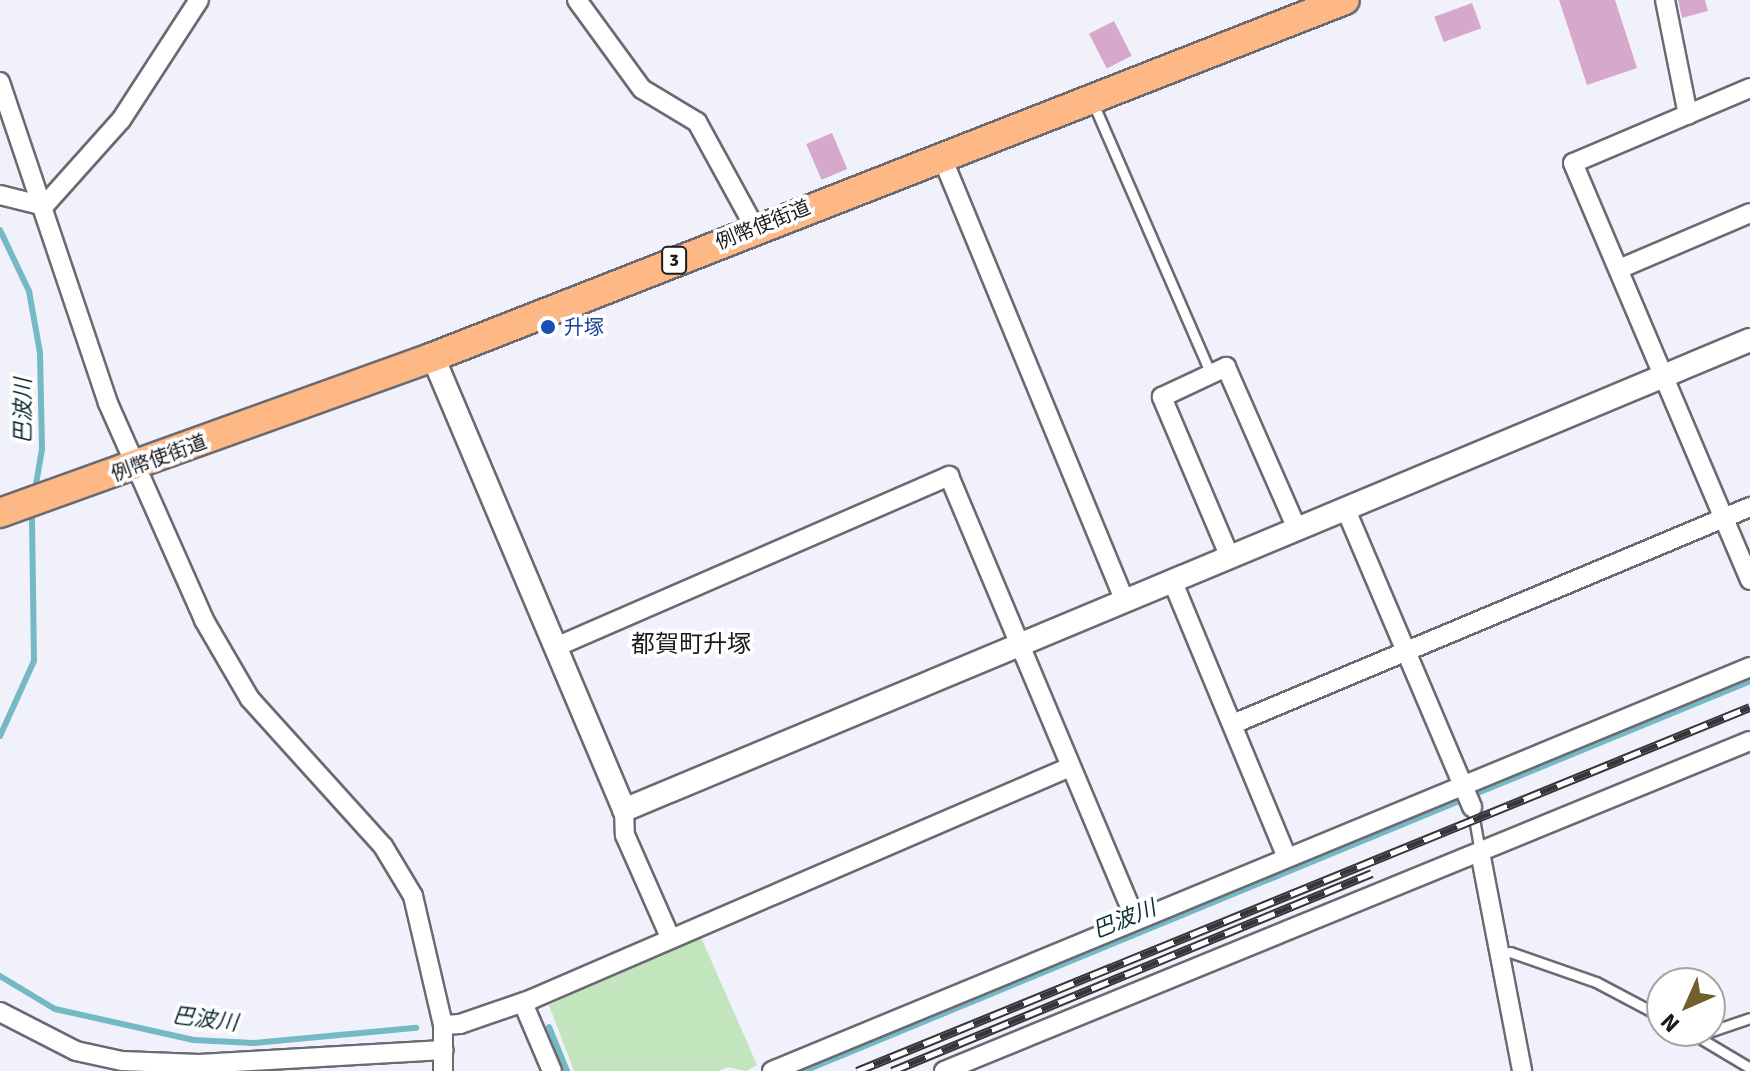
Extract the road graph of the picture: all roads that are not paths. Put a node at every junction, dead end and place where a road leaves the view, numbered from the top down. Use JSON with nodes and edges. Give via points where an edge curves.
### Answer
{"nodes":[{"id":1,"x":199,"y":0,"type":"edge"},
{"id":2,"x":577,"y":0,"type":"edge"},
{"id":3,"x":1345,"y":0,"type":"edge"},
{"id":4,"x":1665,"y":0,"type":"edge"},
{"id":5,"x":0,"y":82,"type":"edge"},
{"id":6,"x":1750,"y":88,"type":"edge"},
{"id":7,"x":1090,"y":96,"type":"junction"},
{"id":8,"x":1688,"y":115,"type":"junction"},
{"id":9,"x":941,"y":155,"type":"junction"},
{"id":10,"x":0,"y":195,"type":"edge"},
{"id":11,"x":44,"y":206,"type":"junction"},
{"id":12,"x":1750,"y":213,"type":"edge"},
{"id":13,"x":755,"y":228,"type":"junction"},
{"id":14,"x":1619,"y":269,"type":"junction"},
{"id":15,"x":1750,"y":340,"type":"edge"},
{"id":16,"x":433,"y":357,"type":"junction"},
{"id":17,"x":1211,"y":374,"type":"junction"},
{"id":18,"x":1664,"y":376,"type":"junction"},
{"id":19,"x":135,"y":466,"type":"junction"},
{"id":20,"x":1750,"y":507,"type":"edge"},
{"id":21,"x":1346,"y":510,"type":"junction"},
{"id":22,"x":0,"y":513,"type":"edge"},
{"id":23,"x":1724,"y":518,"type":"junction"},
{"id":24,"x":1297,"y":529,"type":"junction"},
{"id":25,"x":1229,"y":555,"type":"junction"},
{"id":26,"x":1172,"y":580,"type":"junction"},
{"id":27,"x":1750,"y":580,"type":"edge"},
{"id":28,"x":1125,"y":601,"type":"junction"},
{"id":29,"x":1017,"y":645,"type":"junction"},
{"id":30,"x":556,"y":647,"type":"junction"},
{"id":31,"x":1409,"y":650,"type":"junction"},
{"id":32,"x":1750,"y":667,"type":"edge"},
{"id":33,"x":1233,"y":724,"type":"junction"},
{"id":34,"x":1750,"y":741,"type":"edge"},
{"id":35,"x":1070,"y":767,"type":"junction"},
{"id":36,"x":1464,"y":784,"type":"junction"},
{"id":37,"x":1472,"y":807,"type":"joint"},
{"id":38,"x":624,"y":810,"type":"junction"},
{"id":39,"x":1480,"y":852,"type":"junction"},
{"id":40,"x":1286,"y":855,"type":"junction"},
{"id":41,"x":1134,"y":917,"type":"junction"},
{"id":42,"x":670,"y":937,"type":"junction"},
{"id":43,"x":1496,"y":954,"type":"junction"},
{"id":44,"x":523,"y":1003,"type":"junction"},
{"id":45,"x":1646,"y":1009,"type":"edge"},
{"id":46,"x":0,"y":1012,"type":"edge"},
{"id":47,"x":1750,"y":1018,"type":"edge"},
{"id":48,"x":1726,"y":1024,"type":"edge"},
{"id":49,"x":443,"y":1025,"type":"junction"},
{"id":50,"x":1715,"y":1047,"type":"edge"},
{"id":51,"x":444,"y":1050,"type":"junction"},
{"id":52,"x":1750,"y":1068,"type":"edge"},
{"id":53,"x":443,"y":1071,"type":"edge"},
{"id":54,"x":552,"y":1071,"type":"edge"},
{"id":55,"x":772,"y":1071,"type":"edge"},
{"id":56,"x":944,"y":1071,"type":"edge"},
{"id":57,"x":1522,"y":1071,"type":"edge"}],
"edges":[{"from":1,"to":11,"type":"street","via":[[121,120]]},
{"from":2,"to":13,"type":"street","via":[[642,89],[697,122]]},
{"from":3,"to":7,"type":"main road","name":"例幣使街道","number":"3"},
{"from":4,"to":8,"type":"street"},
{"from":5,"to":11,"type":"street"},
{"from":6,"to":8,"type":"street"},
{"from":7,"to":9,"type":"main road","name":"例幣使街道","number":"3"},
{"from":7,"to":17,"type":"lane"},
{"from":8,"to":14,"type":"street","via":[[1573,163]]},
{"from":9,"to":13,"type":"main road","name":"例幣使街道","number":"3"},
{"from":9,"to":28,"type":"street"},
{"from":10,"to":11,"type":"street"},
{"from":11,"to":19,"type":"street","via":[[108,403]]},
{"from":12,"to":14,"type":"street"},
{"from":13,"to":16,"type":"main road","name":"例幣使街道","number":"3"},
{"from":14,"to":18,"type":"street"},
{"from":15,"to":18,"type":"street"},
{"from":16,"to":19,"type":"main road","name":"例幣使街道","number":"3"},
{"from":16,"to":30,"type":"street"},
{"from":17,"to":24,"type":"street","via":[[1226,367]]},
{"from":17,"to":25,"type":"street","via":[[1162,397]]},
{"from":18,"to":21,"type":"street"},
{"from":18,"to":23,"type":"street"},
{"from":19,"to":22,"type":"main road","name":"例幣使街道","number":"3"},
{"from":19,"to":49,"type":"street","via":[[175,563],[250,699],[400,870],[423,925]]},
{"from":20,"to":23,"type":"street"},
{"from":21,"to":24,"type":"street"},
{"from":21,"to":31,"type":"street"},
{"from":23,"to":27,"type":"street"},
{"from":23,"to":31,"type":"street"},
{"from":24,"to":25,"type":"street"},
{"from":25,"to":26,"type":"street"},
{"from":26,"to":28,"type":"street"},
{"from":26,"to":33,"type":"street"},
{"from":28,"to":29,"type":"street"},
{"from":29,"to":30,"type":"street","via":[[949,476]]},
{"from":29,"to":35,"type":"street"},
{"from":29,"to":38,"type":"street"},
{"from":30,"to":38,"type":"street"},
{"from":31,"to":33,"type":"street"},
{"from":31,"to":36,"type":"street"},
{"from":32,"to":36,"type":"street"},
{"from":33,"to":40,"type":"street"},
{"from":34,"to":39,"type":"street"},
{"from":35,"to":41,"type":"street"},
{"from":35,"to":42,"type":"street"},
{"from":36,"to":37,"type":"street"},
{"from":36,"to":40,"type":"street"},
{"from":37,"to":39,"type":"lane"},
{"from":38,"to":42,"type":"street","via":[[625,835]]},
{"from":39,"to":43,"type":"street"},
{"from":39,"to":56,"type":"street"},
{"from":40,"to":41,"type":"street"},
{"from":41,"to":55,"type":"street"},
{"from":42,"to":44,"type":"street"},
{"from":43,"to":45,"type":"lane","via":[[1510,952],[1596,982]]},
{"from":43,"to":57,"type":"street"},
{"from":44,"to":49,"type":"street"},
{"from":44,"to":54,"type":"street"},
{"from":46,"to":51,"type":"street","via":[[76,1051],[135,1062],[199,1064]]},
{"from":47,"to":48,"type":"lane"},
{"from":49,"to":51,"type":"street"},
{"from":50,"to":52,"type":"lane"},
{"from":51,"to":53,"type":"street"}]}
